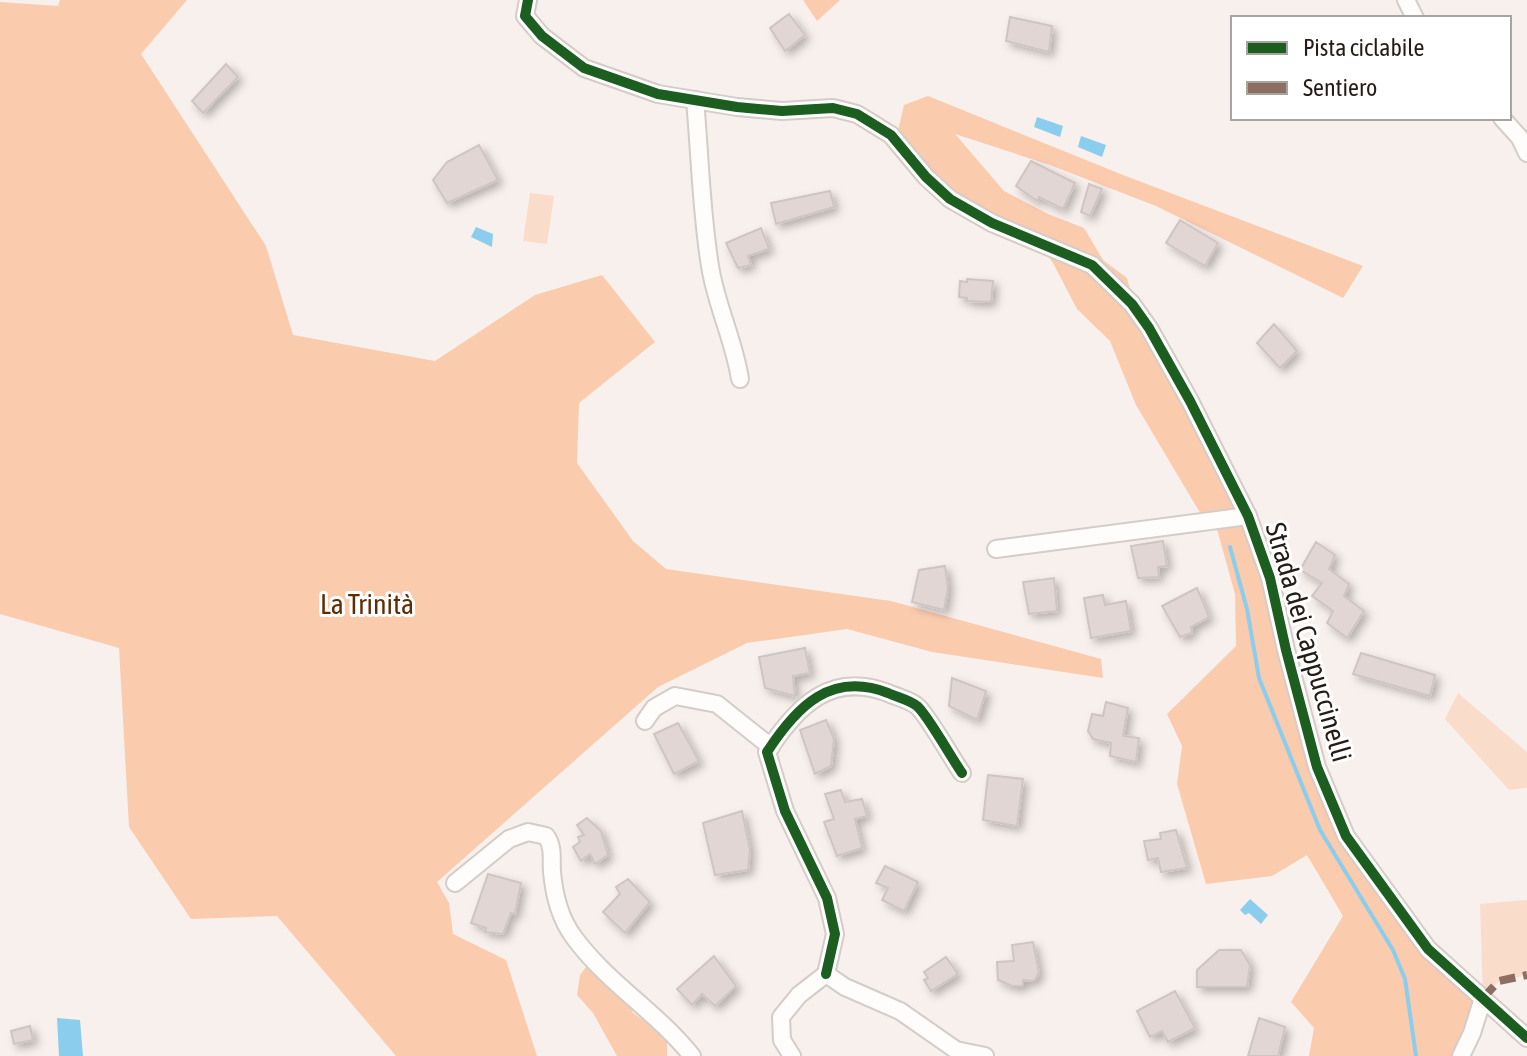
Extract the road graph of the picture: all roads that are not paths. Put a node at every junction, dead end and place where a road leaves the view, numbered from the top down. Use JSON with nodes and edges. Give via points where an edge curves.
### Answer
{"nodes":[{"id":1,"x":528,"y":0,"type":"edge"},
{"id":2,"x":695,"y":100,"type":"junction"},
{"id":3,"x":1504,"y":120,"type":"edge"},
{"id":4,"x":1527,"y":153,"type":"edge"},
{"id":5,"x":740,"y":379,"type":"dead end"},
{"id":6,"x":1248,"y":516,"type":"junction"},
{"id":7,"x":996,"y":549,"type":"dead end"},
{"id":8,"x":645,"y":721,"type":"dead end"},
{"id":9,"x":771,"y":747,"type":"junction"},
{"id":10,"x":962,"y":773,"type":"dead end"},
{"id":11,"x":455,"y":883,"type":"dead end"},
{"id":12,"x":826,"y":974,"type":"junction"},
{"id":13,"x":1483,"y":998,"type":"junction"},
{"id":14,"x":1527,"y":1038,"type":"edge"},
{"id":15,"x":692,"y":1056,"type":"edge"},
{"id":16,"x":792,"y":1056,"type":"edge"},
{"id":17,"x":985,"y":1056,"type":"edge"},
{"id":18,"x":1461,"y":1056,"type":"edge"}],
"edges":[{"from":1,"to":2,"type":"street","name":"Strada dei Cappuccinelli","via":[[525,16],[584,68],[658,94]]},
{"from":2,"to":5,"type":"street","via":[[710,265]]},
{"from":2,"to":6,"type":"street","name":"Strada dei Cappuccinelli","via":[[857,114],[891,135],[950,199],[992,223],[1092,265],[1149,328]]},
{"from":3,"to":4,"type":"street"},
{"from":6,"to":7,"type":"street"},
{"from":6,"to":13,"type":"street","name":"Strada dei Cappuccinelli","via":[[1270,578],[1317,767],[1346,836],[1428,949]]},
{"from":8,"to":9,"type":"street","via":[[654,708],[675,696],[717,704]]},
{"from":9,"to":10,"type":"street","via":[[785,724],[815,698],[843,685],[880,690],[918,706]]},
{"from":9,"to":12,"type":"street","via":[[767,752],[785,811],[827,898],[835,934]]},
{"from":11,"to":15,"type":"street","via":[[509,839],[528,832],[546,836],[557,903],[573,936]]},
{"from":12,"to":16,"type":"street","via":[[781,1017],[782,1040]]},
{"from":12,"to":17,"type":"street","via":[[900,1011],[956,1050]]},
{"from":13,"to":14,"type":"street","name":"Strada dei Cappuccinelli"},
{"from":13,"to":18,"type":"street"}]}
